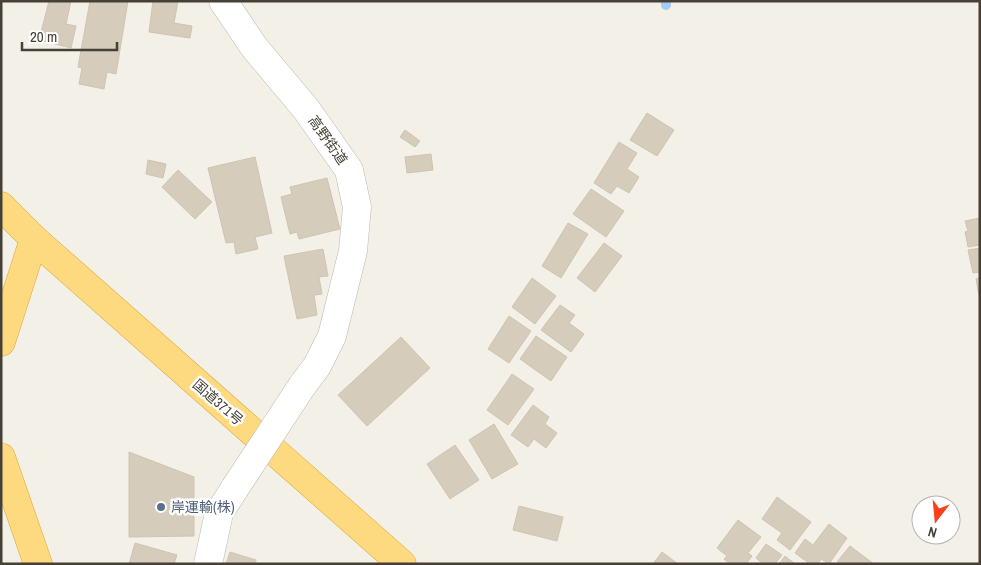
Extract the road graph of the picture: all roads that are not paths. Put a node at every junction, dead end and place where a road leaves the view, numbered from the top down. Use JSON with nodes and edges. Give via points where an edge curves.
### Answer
{"nodes":[{"id":1,"x":223,"y":1,"type":"edge"},
{"id":2,"x":1,"y":206,"type":"edge"},
{"id":3,"x":34,"y":240,"type":"junction"},
{"id":4,"x":1,"y":342,"type":"edge"},
{"id":5,"x":1,"y":457,"type":"edge"},
{"id":6,"x":38,"y":564,"type":"edge"},
{"id":7,"x":208,"y":564,"type":"edge"},
{"id":8,"x":402,"y":564,"type":"edge"}],
"edges":[{"from":1,"to":7,"type":"street","name":"高野街道","bridge":true,"via":[[254,47],[306,109],[344,162],[349,170],[357,207],[353,252],[332,336],[317,366],[220,513]]},
{"from":2,"to":3,"type":"highway","name":"国道371号"},
{"from":3,"to":4,"type":"highway"},
{"from":3,"to":8,"type":"highway","name":"国道371号"},
{"from":5,"to":6,"type":"highway"}]}
